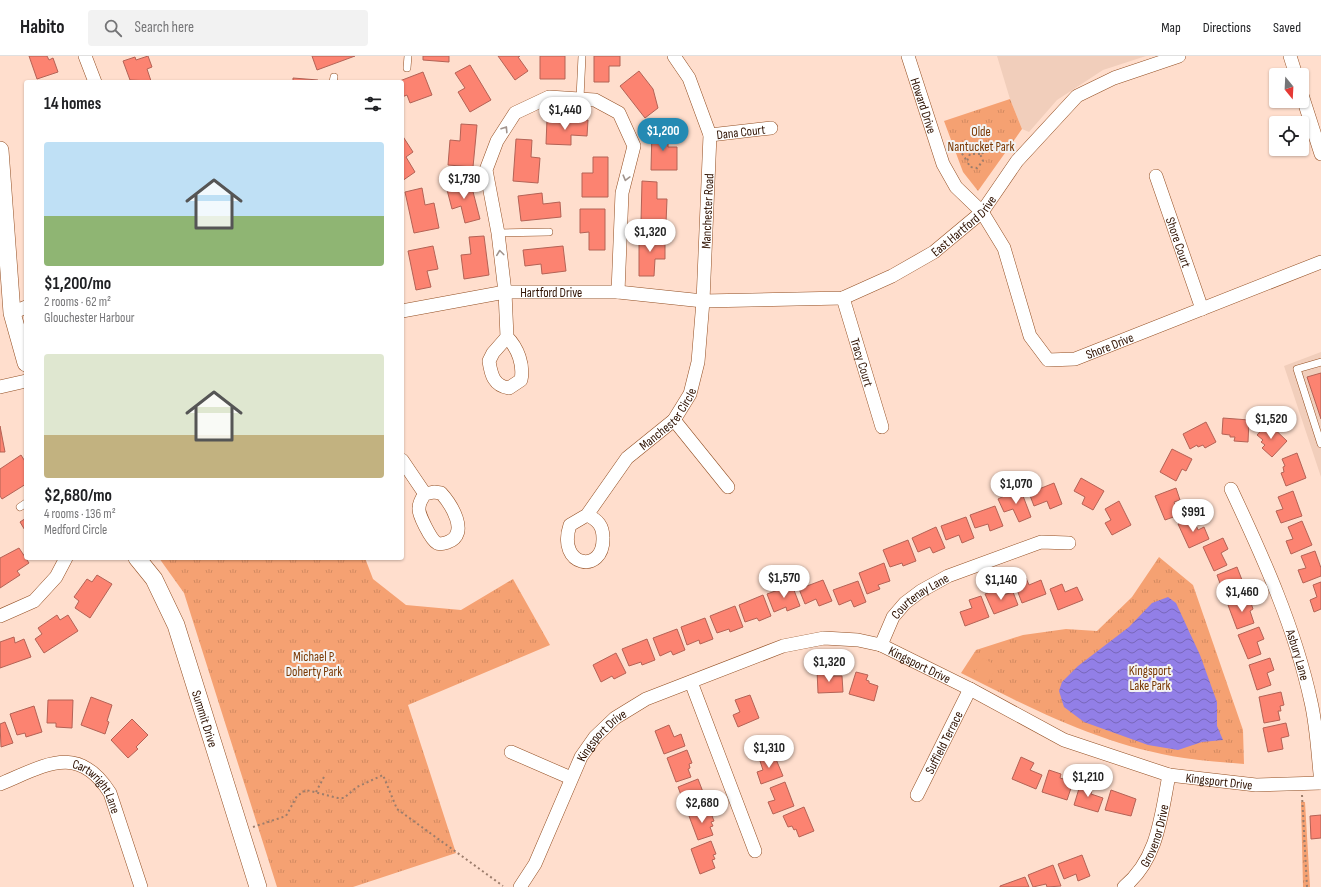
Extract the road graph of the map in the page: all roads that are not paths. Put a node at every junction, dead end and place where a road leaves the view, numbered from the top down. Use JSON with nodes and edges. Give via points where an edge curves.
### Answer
{"nodes":[{"id":1,"x":85,"y":56,"type":"edge"},
{"id":2,"x":408,"y":56,"type":"edge"},
{"id":3,"x":582,"y":56,"type":"edge"},
{"id":4,"x":674,"y":56,"type":"edge"},
{"id":5,"x":908,"y":56,"type":"edge"},
{"id":6,"x":1179,"y":56,"type":"edge"},
{"id":7,"x":1290,"y":56,"type":"edge"},
{"id":8,"x":407,"y":68,"type":"dead end"},
{"id":9,"x":1294,"y":68,"type":"edge"},
{"id":10,"x":94,"y":80,"type":"edge"},
{"id":11,"x":580,"y":98,"type":"junction"},
{"id":12,"x":1306,"y":108,"type":"edge"},
{"id":13,"x":771,"y":128,"type":"dead end"},
{"id":14,"x":710,"y":135,"type":"junction"},
{"id":15,"x":0,"y":150,"type":"edge"},
{"id":16,"x":1321,"y":154,"type":"edge"},
{"id":17,"x":1156,"y":176,"type":"dead end"},
{"id":18,"x":982,"y":212,"type":"junction"},
{"id":19,"x":549,"y":232,"type":"dead end"},
{"id":20,"x":498,"y":233,"type":"junction"},
{"id":21,"x":1321,"y":262,"type":"edge"},
{"id":22,"x":505,"y":292,"type":"junction"},
{"id":23,"x":618,"y":292,"type":"junction"},
{"id":24,"x":843,"y":298,"type":"junction"},
{"id":25,"x":702,"y":301,"type":"junction"},
{"id":26,"x":1202,"y":309,"type":"junction"},
{"id":27,"x":19,"y":310,"type":"edge"},
{"id":28,"x":404,"y":310,"type":"edge"},
{"id":29,"x":507,"y":337,"type":"dead end"},
{"id":30,"x":24,"y":348,"type":"edge"},
{"id":31,"x":1321,"y":362,"type":"edge"},
{"id":32,"x":24,"y":381,"type":"edge"},
{"id":33,"x":0,"y":387,"type":"edge"},
{"id":34,"x":674,"y":420,"type":"junction"},
{"id":35,"x":882,"y":427,"type":"dead end"},
{"id":36,"x":1321,"y":444,"type":"edge"},
{"id":37,"x":404,"y":463,"type":"edge"},
{"id":38,"x":728,"y":487,"type":"dead end"},
{"id":39,"x":1231,"y":489,"type":"dead end"},
{"id":40,"x":425,"y":494,"type":"dead end"},
{"id":41,"x":588,"y":515,"type":"dead end"},
{"id":42,"x":1069,"y":543,"type":"dead end"},
{"id":43,"x":65,"y":560,"type":"edge"},
{"id":44,"x":139,"y":560,"type":"edge"},
{"id":45,"x":0,"y":616,"type":"edge"},
{"id":46,"x":881,"y":645,"type":"junction"},
{"id":47,"x":691,"y":682,"type":"junction"},
{"id":48,"x":970,"y":689,"type":"junction"},
{"id":49,"x":511,"y":752,"type":"dead end"},
{"id":50,"x":1169,"y":775,"type":"junction"},
{"id":51,"x":571,"y":778,"type":"junction"},
{"id":52,"x":1321,"y":783,"type":"edge"},
{"id":53,"x":0,"y":784,"type":"edge"},
{"id":54,"x":917,"y":795,"type":"dead end"},
{"id":55,"x":755,"y":851,"type":"dead end"},
{"id":56,"x":526,"y":885,"type":"edge"},
{"id":57,"x":141,"y":887,"type":"edge"},
{"id":58,"x":258,"y":887,"type":"edge"},
{"id":59,"x":1124,"y":887,"type":"edge"}],
"edges":[{"from":1,"to":10,"type":"street"},
{"from":2,"to":8,"type":"lane"},
{"from":3,"to":11,"type":"lane"},
{"from":4,"to":14,"type":"street","name":"Manchester Road","via":[[688,78]]},
{"from":5,"to":18,"type":"street","name":"Howard Drive","via":[[943,164],[956,187]]},
{"from":6,"to":18,"type":"street","name":"East Hartford Drive","via":[[1114,78],[1077,96],[1017,161]]},
{"from":7,"to":9,"type":"street"},
{"from":20,"to":11,"type":"street","one_way":true,"via":[[486,170],[497,141],[515,113],[549,97]]},
{"from":11,"to":23,"type":"street","one_way":true,"via":[[596,100],[619,113],[634,146],[622,193]]},
{"from":12,"to":16,"type":"street"},
{"from":13,"to":14,"type":"street","name":"Dana Court"},
{"from":14,"to":25,"type":"street","name":"Manchester Road"},
{"from":15,"to":27,"type":"street"},
{"from":17,"to":26,"type":"street","name":"Shore Court"},
{"from":18,"to":24,"type":"street","name":"East Hartford Drive","via":[[934,252],[892,276]]},
{"from":18,"to":26,"type":"street","name":"Shore Drive","via":[[1004,248],[1030,336],[1048,360],[1076,359]]},
{"from":19,"to":20,"type":"lane"},
{"from":22,"to":20,"type":"street","one_way":true},
{"from":21,"to":26,"type":"street","name":"Shore Drive"},
{"from":22,"to":23,"type":"street","name":"Hartford Drive"},
{"from":22,"to":28,"type":"street","name":"Hartford Drive"},
{"from":22,"to":29,"type":"street"},
{"from":23,"to":25,"type":"street","name":"Hartford Drive"},
{"from":24,"to":25,"type":"street","name":"East Hartford Drive"},
{"from":24,"to":35,"type":"street","name":"Tracy Court"},
{"from":25,"to":34,"type":"street","name":"Manchester Circle","via":[[698,362],[690,394]]},
{"from":27,"to":30,"type":"street"},
{"from":31,"to":36,"type":"lane","via":[[1297,369]]},
{"from":32,"to":33,"type":"street"},
{"from":34,"to":38,"type":"street"},
{"from":34,"to":41,"type":"street","name":"Manchester Circle","via":[[627,458]]},
{"from":37,"to":40,"type":"street"},
{"from":39,"to":52,"type":"street","name":"Asbury Lane","via":[[1268,571],[1292,637],[1311,703]]},
{"from":42,"to":46,"type":"street","name":"Courtenay Lane","via":[[1041,542],[948,576],[905,603],[893,617]]},
{"from":43,"to":45,"type":"street","via":[[56,577],[34,601]]},
{"from":44,"to":58,"type":"street","name":"Summit Drive","via":[[154,579],[176,625]]},
{"from":46,"to":47,"type":"street","name":"Kingsport Drive","via":[[858,640],[824,638],[804,641],[783,646]]},
{"from":46,"to":48,"type":"street","name":"Kingsport Drive"},
{"from":47,"to":51,"type":"street","name":"Kingsport Drive","via":[[646,699],[616,718],[595,737]]},
{"from":47,"to":55,"type":"street"},
{"from":48,"to":50,"type":"street","name":"Kingsport Drive","via":[[1064,740]]},
{"from":48,"to":54,"type":"street","name":"Suffield Terrace"},
{"from":49,"to":51,"type":"street"},
{"from":50,"to":52,"type":"street","name":"Kingsport Drive","via":[[1256,785]]},
{"from":50,"to":59,"type":"street","name":"Grovenor Drive","via":[[1156,840],[1149,858],[1138,874]]},
{"from":51,"to":56,"type":"street","name":"Kingsport Drive"},
{"from":53,"to":57,"type":"street","name":"Cartwright Lane","via":[[54,763],[76,763],[91,770],[103,781],[110,793]]}]}
